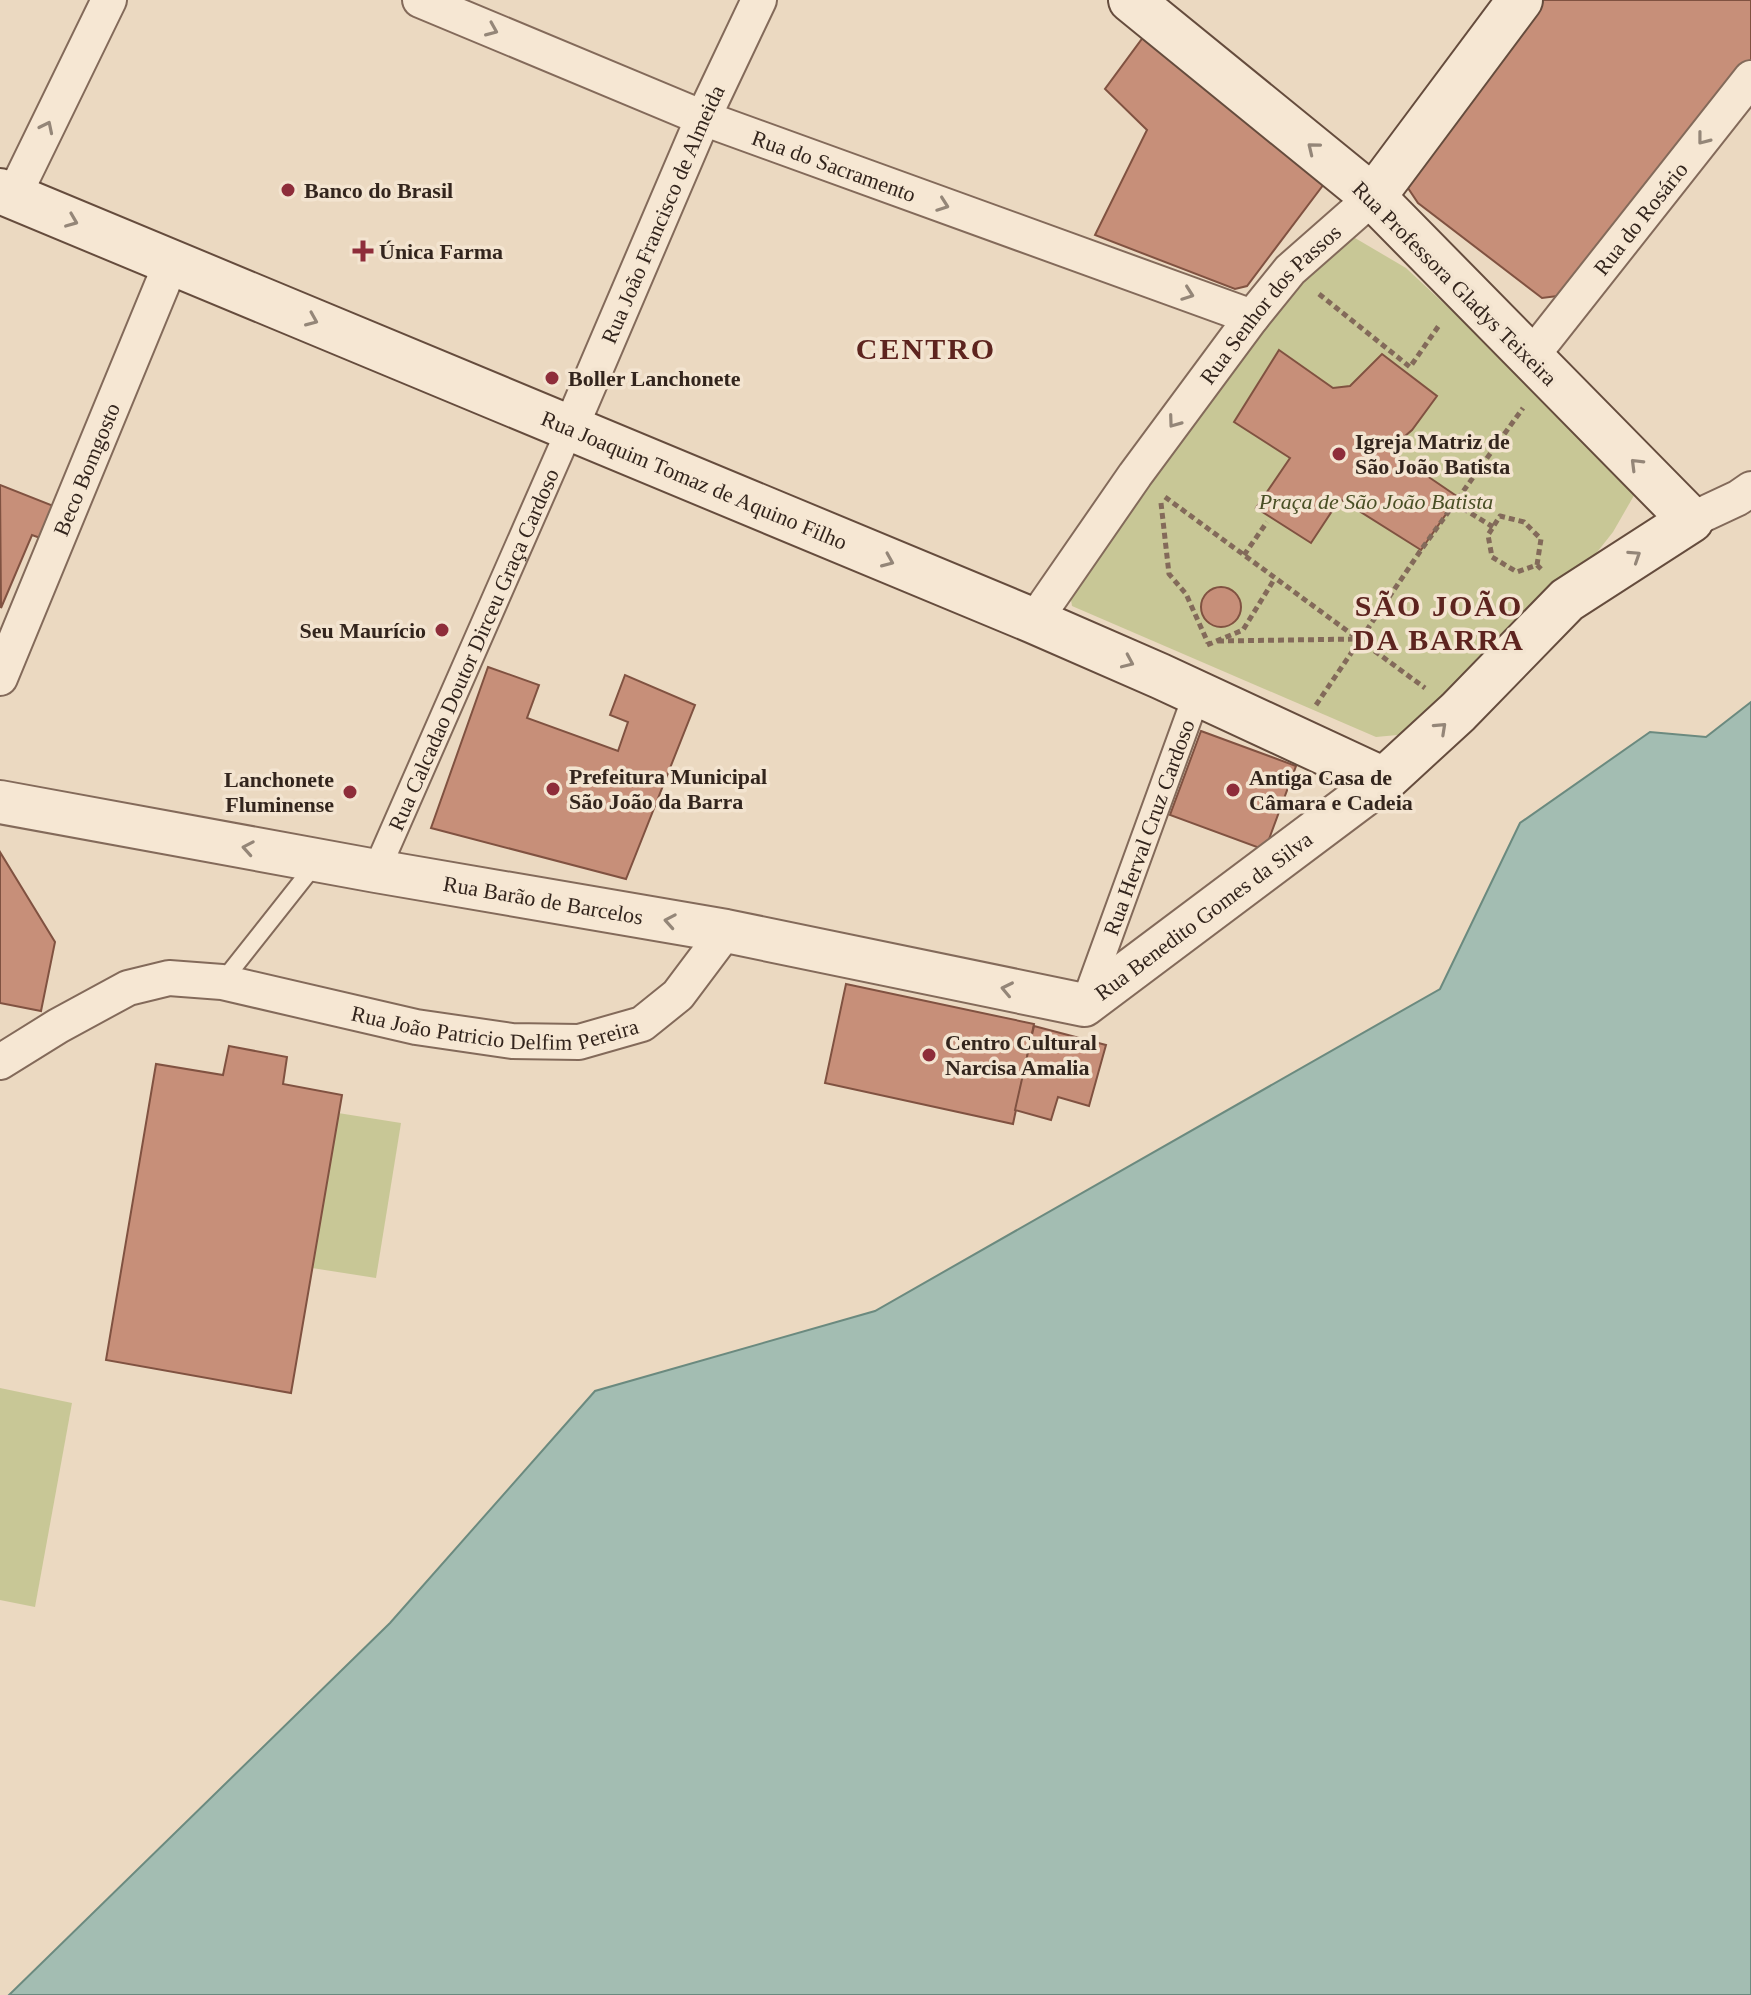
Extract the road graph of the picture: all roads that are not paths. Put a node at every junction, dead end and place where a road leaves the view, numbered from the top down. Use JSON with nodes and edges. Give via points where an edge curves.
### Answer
{"nodes":[{"id":1,"x":109,"y":0,"type":"edge"},
{"id":2,"x":420,"y":0,"type":"edge"},
{"id":3,"x":759,"y":0,"type":"edge"},
{"id":4,"x":1131,"y":0,"type":"edge"},
{"id":5,"x":1520,"y":0,"type":"edge"},
{"id":6,"x":1751,"y":78,"type":"edge"},
{"id":7,"x":703,"y":118,"type":"junction"},
{"id":8,"x":7,"y":194,"type":"edge"},
{"id":9,"x":1373,"y":197,"type":"junction"},
{"id":10,"x":172,"y":261,"type":"junction"},
{"id":11,"x":1252,"y":317,"type":"junction"},
{"id":12,"x":1538,"y":366,"type":"junction"},
{"id":13,"x":570,"y":429,"type":"junction"},
{"id":14,"x":1751,"y":489,"type":"edge"},
{"id":15,"x":1691,"y":520,"type":"junction"},
{"id":16,"x":1034,"y":621,"type":"junction"},
{"id":17,"x":0,"y":678,"type":"edge"},
{"id":18,"x":1189,"y":690,"type":"junction"},
{"id":19,"x":1384,"y":780,"type":"junction"},
{"id":20,"x":0,"y":802,"type":"edge"},
{"id":21,"x":318,"y":860,"type":"junction"},
{"id":22,"x":376,"y":871,"type":"junction"},
{"id":23,"x":726,"y":931,"type":"junction"},
{"id":24,"x":222,"y":982,"type":"junction"},
{"id":25,"x":1084,"y":1005,"type":"junction"},
{"id":26,"x":0,"y":1062,"type":"edge"}],
"edges":[{"from":8,"to":1,"type":"street","one_way":true},
{"from":2,"to":7,"type":"street","name":"Rua do Sacramento","one_way":true},
{"from":3,"to":7,"type":"street","name":"Rua João Francisco de Almeida"},
{"from":9,"to":4,"type":"main road","name":"Rua Professora Gladys Teixeira","one_way":true},
{"from":5,"to":9,"type":"main road","name":"Rua Senhor dos Passos"},
{"from":6,"to":12,"type":"street","name":"Rua do Rosário","one_way":true},
{"from":7,"to":11,"type":"street","name":"Rua do Sacramento","one_way":true},
{"from":7,"to":13,"type":"street","name":"Rua João Francisco de Almeida"},
{"from":8,"to":10,"type":"main road","name":"Rua Joaquim Tomaz de Aquino Filho","one_way":true},
{"from":9,"to":11,"type":"street","name":"Rua Senhor dos Passos","via":[[1290,270]]},
{"from":9,"to":12,"type":"main road","name":"Rua Professora Gladys Teixeira"},
{"from":10,"to":13,"type":"main road","name":"Rua Joaquim Tomaz de Aquino Filho","one_way":true},
{"from":10,"to":17,"type":"street","name":"Beco Bomgosto"},
{"from":11,"to":16,"type":"street","name":"Rua Senhor dos Passos","one_way":true},
{"from":15,"to":12,"type":"main road","name":"Rua Professora Gladys Teixeira","one_way":true},
{"from":13,"to":16,"type":"main road","name":"Rua Joaquim Tomaz de Aquino Filho","one_way":true},
{"from":13,"to":22,"type":"street","name":"Rua Calcadao Doutor Dirceu Graça Cardoso"},
{"from":14,"to":15,"type":"street"},
{"from":19,"to":15,"type":"main road","name":"Rua Benedito Gomes da Silva","one_way":true,"via":[[1573,596]]},
{"from":16,"to":18,"type":"main road","name":"Rua Joaquim Tomaz de Aquino Filho","one_way":true},
{"from":18,"to":19,"type":"main road","name":"Rua Joaquim Tomaz de Aquino Filho"},
{"from":18,"to":25,"type":"street","name":"Rua Herval Cruz Cardoso"},
{"from":19,"to":25,"type":"street","name":"Rua Benedito Gomes da Silva"},
{"from":21,"to":20,"type":"street","name":"Rua Barão de Barcelos","one_way":true},
{"from":21,"to":22,"type":"street","name":"Rua Barão de Barcelos"},
{"from":21,"to":24,"type":"lane"},
{"from":23,"to":22,"type":"street","name":"Rua Barão de Barcelos","one_way":true},
{"from":23,"to":24,"type":"street","name":"Rua João Patricio Delfim Pereira","via":[[678,995],[642,1024],[579,1042],[512,1041],[416,1027]]},
{"from":25,"to":23,"type":"street","name":"Rua Barão de Barcelos","one_way":true},
{"from":24,"to":26,"type":"street","name":"Rua João Patricio Delfim Pereira","via":[[169,978],[128,988]]}]}
